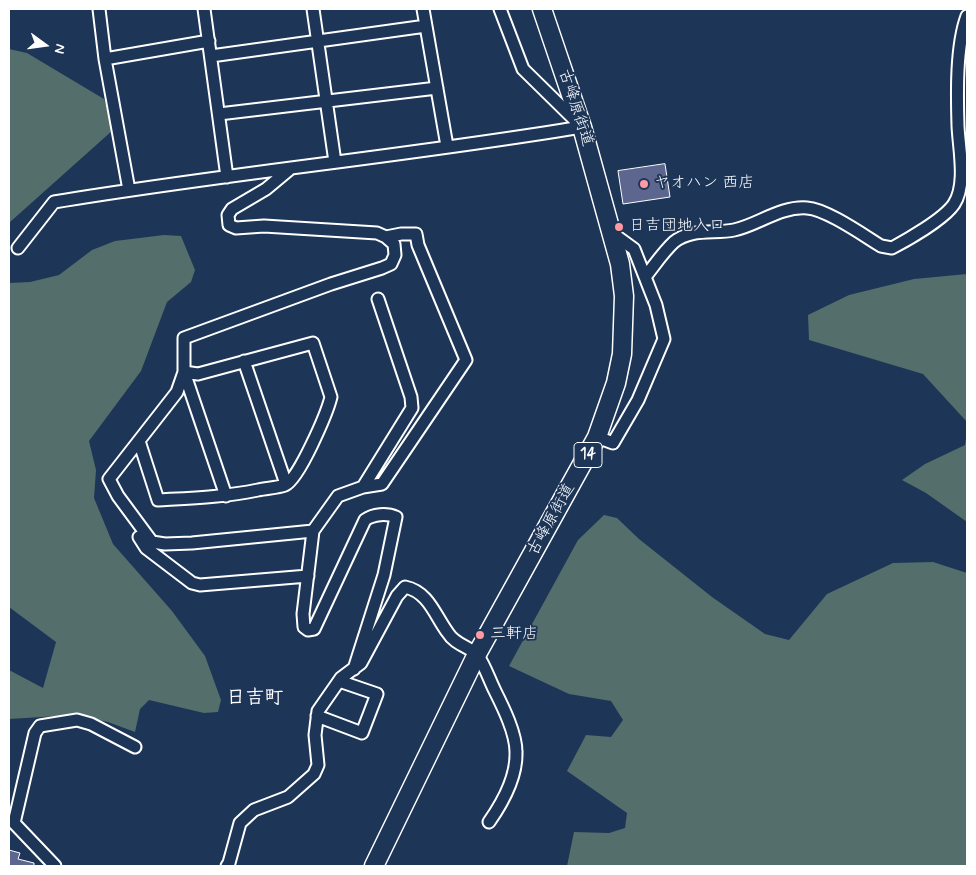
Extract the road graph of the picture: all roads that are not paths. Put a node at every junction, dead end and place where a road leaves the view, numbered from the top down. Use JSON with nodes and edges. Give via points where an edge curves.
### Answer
{"nodes":[{"id":1,"x":98,"y":9,"type":"edge"},
{"id":2,"x":204,"y":9,"type":"edge"},
{"id":3,"x":313,"y":9,"type":"edge"},
{"id":4,"x":422,"y":9,"type":"edge"},
{"id":5,"x":500,"y":9,"type":"edge"},
{"id":6,"x":542,"y":9,"type":"edge"},
{"id":7,"x":967,"y":16,"type":"edge"},
{"id":8,"x":426,"y":26,"type":"junction"},
{"id":9,"x":209,"y":41,"type":"junction"},
{"id":10,"x":317,"y":41,"type":"junction"},
{"id":11,"x":211,"y":56,"type":"junction"},
{"id":12,"x":105,"y":59,"type":"junction"},
{"id":13,"x":437,"y":88,"type":"junction"},
{"id":14,"x":326,"y":101,"type":"junction"},
{"id":15,"x":219,"y":114,"type":"junction"},
{"id":16,"x":582,"y":127,"type":"junction"},
{"id":17,"x":447,"y":146,"type":"junction"},
{"id":18,"x":335,"y":162,"type":"junction"},
{"id":19,"x":290,"y":169,"type":"junction"},
{"id":20,"x":227,"y":177,"type":"junction"},
{"id":21,"x":129,"y":190,"type":"junction"},
{"id":22,"x":612,"y":233,"type":"junction"},
{"id":23,"x":386,"y":237,"type":"junction"},
{"id":24,"x":18,"y":248,"type":"dead end"},
{"id":25,"x":644,"y":278,"type":"junction"},
{"id":26,"x":378,"y":299,"type":"dead end"},
{"id":27,"x":244,"y":361,"type":"junction"},
{"id":28,"x":184,"y":372,"type":"junction"},
{"id":29,"x":597,"y":437,"type":"junction"},
{"id":30,"x":139,"y":441,"type":"junction"},
{"id":31,"x":286,"y":484,"type":"junction"},
{"id":32,"x":363,"y":487,"type":"junction"},
{"id":33,"x":226,"y":496,"type":"junction"},
{"id":34,"x":121,"y":500,"type":"junction"},
{"id":35,"x":313,"y":531,"type":"junction"},
{"id":36,"x":308,"y":576,"type":"junction"},
{"id":37,"x":477,"y":654,"type":"junction"},
{"id":38,"x":354,"y":669,"type":"junction"},
{"id":39,"x":339,"y":681,"type":"junction"},
{"id":40,"x":317,"y":716,"type":"junction"},
{"id":41,"x":135,"y":747,"type":"dead end"},
{"id":42,"x":489,"y":822,"type":"dead end"},
{"id":43,"x":55,"y":866,"type":"edge"},
{"id":44,"x":227,"y":866,"type":"edge"},
{"id":45,"x":374,"y":866,"type":"edge"}],
"edges":[{"from":1,"to":12,"type":"street"},
{"from":2,"to":9,"type":"street"},
{"from":3,"to":10,"type":"street"},
{"from":4,"to":8,"type":"street"},
{"from":5,"to":16,"type":"street","via":[[523,69]]},
{"from":6,"to":16,"type":"main road","name":"古峰原街道","number":"14"},
{"from":7,"to":25,"type":"street","via":[[957,86],[962,180],[954,204],[942,215],[892,248],[882,246],[826,212],[806,208],[782,211],[736,230],[699,232],[683,237],[674,242]]},
{"from":8,"to":10,"type":"street"},
{"from":8,"to":13,"type":"street"},
{"from":9,"to":11,"type":"street"},
{"from":9,"to":12,"type":"street"},
{"from":10,"to":11,"type":"street"},
{"from":10,"to":14,"type":"street"},
{"from":11,"to":15,"type":"street"},
{"from":12,"to":21,"type":"street"},
{"from":13,"to":14,"type":"street"},
{"from":13,"to":17,"type":"street"},
{"from":14,"to":15,"type":"street"},
{"from":14,"to":18,"type":"street"},
{"from":15,"to":20,"type":"street"},
{"from":16,"to":17,"type":"street"},
{"from":16,"to":22,"type":"main road","name":"古峰原街道","number":"14"},
{"from":17,"to":18,"type":"street"},
{"from":18,"to":19,"type":"street"},
{"from":19,"to":20,"type":"street"},
{"from":19,"to":23,"type":"street","via":[[266,190],[232,209],[228,225],[236,228],[264,226],[377,233]]},
{"from":20,"to":21,"type":"street"},
{"from":21,"to":24,"type":"street","via":[[54,202]]},
{"from":22,"to":25,"type":"street","via":[[634,249]]},
{"from":22,"to":29,"type":"main road","name":"古峰原街道","number":"14","via":[[624,296],[623,344],[616,383]]},
{"from":23,"to":28,"type":"street","via":[[394,244],[395,255],[391,264],[184,338]]},
{"from":23,"to":32,"type":"street","via":[[416,234],[466,360],[382,484]]},
{"from":25,"to":29,"type":"street","via":[[656,304],[664,340],[638,400],[613,443]]},
{"from":26,"to":32,"type":"street","via":[[412,408]]},
{"from":27,"to":28,"type":"street","via":[[198,374]]},
{"from":27,"to":31,"type":"street"},
{"from":27,"to":31,"type":"street","via":[[313,343],[331,397],[297,473]]},
{"from":28,"to":30,"type":"street","via":[[177,392]]},
{"from":28,"to":33,"type":"street"},
{"from":29,"to":37,"type":"main road","name":"古峰原街道","number":"14"},
{"from":30,"to":33,"type":"street","via":[[158,500]]},
{"from":30,"to":34,"type":"street","via":[[109,479]]},
{"from":31,"to":33,"type":"street"},
{"from":32,"to":35,"type":"street","via":[[338,496]]},
{"from":34,"to":35,"type":"street","via":[[152,542],[165,544]]},
{"from":34,"to":36,"type":"street","via":[[122,514],[146,548],[192,583]]},
{"from":35,"to":36,"type":"street"},
{"from":36,"to":38,"type":"street","via":[[303,614],[304,627],[308,630],[314,629],[365,520],[372,515],[396,518],[384,575]]},
{"from":37,"to":38,"type":"street","via":[[448,635],[427,599],[413,589],[405,588],[397,596],[361,663]]},
{"from":37,"to":42,"type":"street","via":[[501,703],[516,751],[514,772],[504,800]]},
{"from":37,"to":45,"type":"main road","name":"古峰原街道","number":"14"},
{"from":38,"to":39,"type":"street"},
{"from":39,"to":40,"type":"street"},
{"from":39,"to":40,"type":"street","via":[[377,694],[362,733]]},
{"from":40,"to":44,"type":"street","via":[[314,735],[318,766],[314,774],[288,797],[254,810],[240,824]]},
{"from":41,"to":43,"type":"street","via":[[77,720],[40,726],[35,733],[14,823]]}]}
